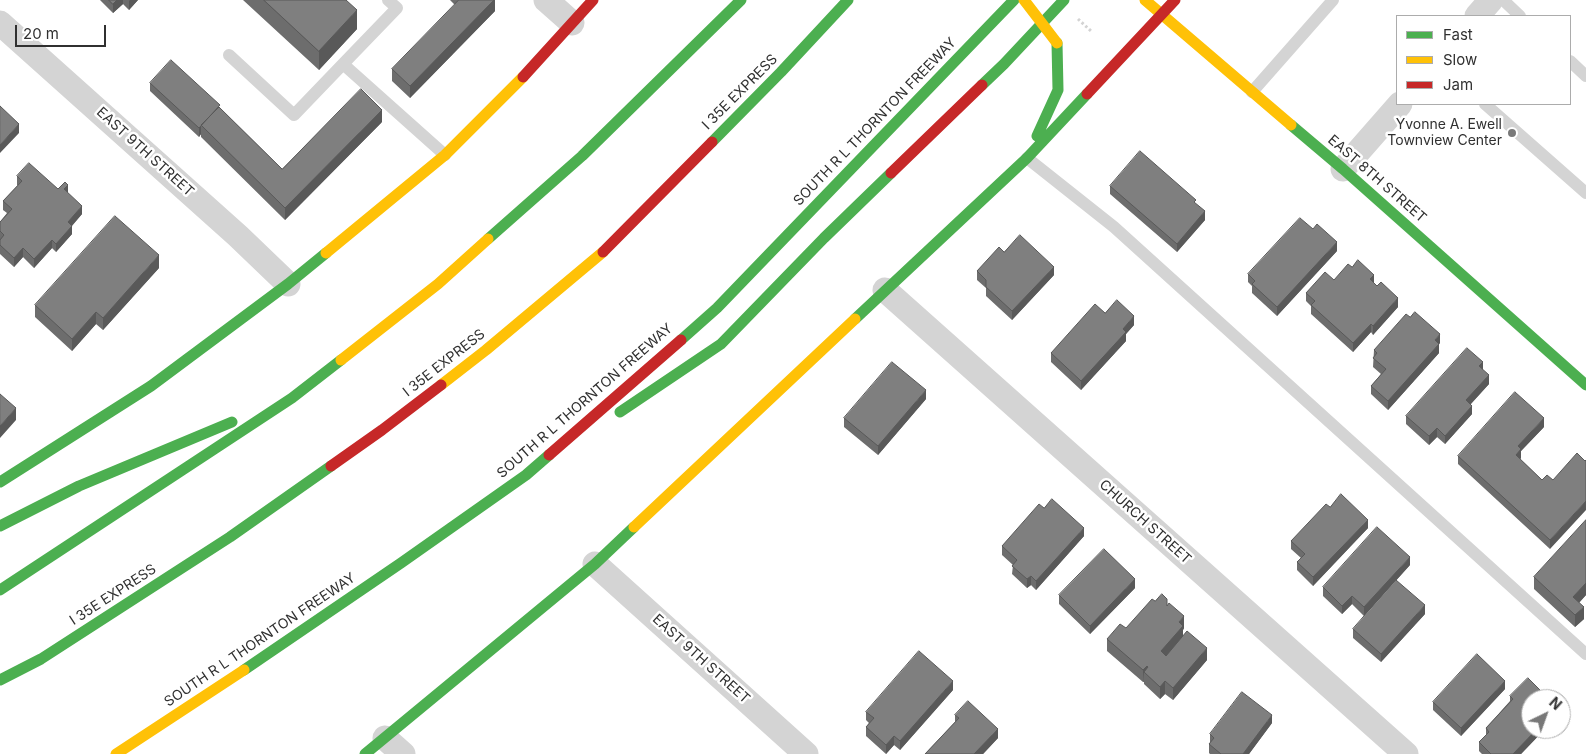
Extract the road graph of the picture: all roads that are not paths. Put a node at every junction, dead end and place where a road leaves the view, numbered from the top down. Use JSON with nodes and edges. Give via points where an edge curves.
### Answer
{"nodes":[{"id":1,"x":388,"y":0,"type":"edge"},
{"id":2,"x":546,"y":0,"type":"edge"},
{"id":3,"x":592,"y":0,"type":"edge"},
{"id":4,"x":741,"y":0,"type":"edge"},
{"id":5,"x":848,"y":0,"type":"edge"},
{"id":6,"x":1014,"y":0,"type":"edge"},
{"id":7,"x":1024,"y":0,"type":"edge"},
{"id":8,"x":1064,"y":0,"type":"edge"},
{"id":9,"x":1144,"y":0,"type":"edge"},
{"id":10,"x":1175,"y":0,"type":"edge"},
{"id":11,"x":1333,"y":0,"type":"edge"},
{"id":12,"x":1491,"y":0,"type":"edge"},
{"id":13,"x":1502,"y":0,"type":"edge"},
{"id":14,"x":1162,"y":15,"type":"junction"},
{"id":15,"x":1478,"y":15,"type":"edge"},
{"id":16,"x":1519,"y":15,"type":"edge"},
{"id":17,"x":0,"y":23,"type":"edge"},
{"id":18,"x":572,"y":23,"type":"junction"},
{"id":19,"x":229,"y":55,"type":"dead end"},
{"id":20,"x":1571,"y":62,"type":"edge"},
{"id":21,"x":343,"y":64,"type":"junction"},
{"id":22,"x":1586,"y":76,"type":"edge"},
{"id":23,"x":1252,"y":92,"type":"junction"},
{"id":24,"x":1399,"y":105,"type":"edge"},
{"id":25,"x":1486,"y":105,"type":"edge"},
{"id":26,"x":444,"y":155,"type":"junction"},
{"id":27,"x":1027,"y":158,"type":"junction"},
{"id":28,"x":1343,"y":169,"type":"junction"},
{"id":29,"x":1586,"y":194,"type":"edge"},
{"id":30,"x":288,"y":284,"type":"junction"},
{"id":31,"x":885,"y":290,"type":"junction"},
{"id":32,"x":1586,"y":385,"type":"edge"},
{"id":33,"x":292,"y":398,"type":"junction"},
{"id":34,"x":526,"y":475,"type":"junction"},
{"id":35,"x":0,"y":482,"type":"edge"},
{"id":36,"x":0,"y":526,"type":"edge"},
{"id":37,"x":595,"y":564,"type":"junction"},
{"id":38,"x":0,"y":590,"type":"edge"},
{"id":39,"x":1586,"y":654,"type":"edge"},
{"id":40,"x":0,"y":680,"type":"edge"},
{"id":41,"x":394,"y":746,"type":"edge"},
{"id":42,"x":116,"y":754,"type":"edge"},
{"id":43,"x":365,"y":754,"type":"edge"},
{"id":44,"x":806,"y":754,"type":"edge"},
{"id":45,"x":1406,"y":754,"type":"edge"}],
"edges":[{"from":1,"to":21,"type":"lane","via":[[397,8]]},
{"from":2,"to":18,"type":"street"},
{"from":3,"to":18,"type":"main road"},
{"from":4,"to":33,"type":"main road","via":[[582,156],[438,284]]},
{"from":5,"to":40,"type":"main road","name":"I 35E EXPRESS","via":[[598,257],[486,350],[382,430],[230,537],[41,659]]},
{"from":6,"to":34,"type":"main road","name":"SOUTH R L THORNTON FREEWAY","via":[[716,308]]},
{"from":7,"to":27,"type":"main road","bridge":true,"via":[[1057,44],[1058,90]]},
{"from":8,"to":34,"type":"main road","via":[[1004,64],[824,238],[721,344]]},
{"from":9,"to":14,"type":"main road","name":"EAST 8TH STREET"},
{"from":10,"to":14,"type":"main road"},
{"from":11,"to":23,"type":"lane"},
{"from":12,"to":15,"type":"street"},
{"from":13,"to":16,"type":"lane"},
{"from":14,"to":23,"type":"main road","name":"EAST 8TH STREET"},
{"from":14,"to":27,"type":"main road"},
{"from":17,"to":30,"type":"street","name":"EAST 9TH STREET"},
{"from":18,"to":26,"type":"main road","via":[[507,94]]},
{"from":19,"to":21,"type":"lane","via":[[294,115]]},
{"from":20,"to":22,"type":"lane"},
{"from":21,"to":26,"type":"lane"},
{"from":23,"to":28,"type":"main road","name":"EAST 8TH STREET"},
{"from":24,"to":28,"type":"street"},
{"from":25,"to":29,"type":"lane"},
{"from":26,"to":30,"type":"main road"},
{"from":27,"to":31,"type":"main road"},
{"from":27,"to":39,"type":"lane","via":[[1114,227]]},
{"from":28,"to":32,"type":"main road","name":"EAST 8TH STREET"},
{"from":30,"to":35,"type":"main road","via":[[151,386]]},
{"from":31,"to":37,"type":"main road"},
{"from":31,"to":45,"type":"street","name":"CHURCH STREET"},
{"from":33,"to":36,"type":"main road","via":[[79,486]]},
{"from":33,"to":38,"type":"main road"},
{"from":34,"to":42,"type":"main road","name":"SOUTH R L THORNTON FREEWAY","via":[[297,634]]},
{"from":37,"to":41,"type":"main road"},
{"from":37,"to":44,"type":"street","name":"EAST 9TH STREET"},
{"from":41,"to":43,"type":"main road"}]}
